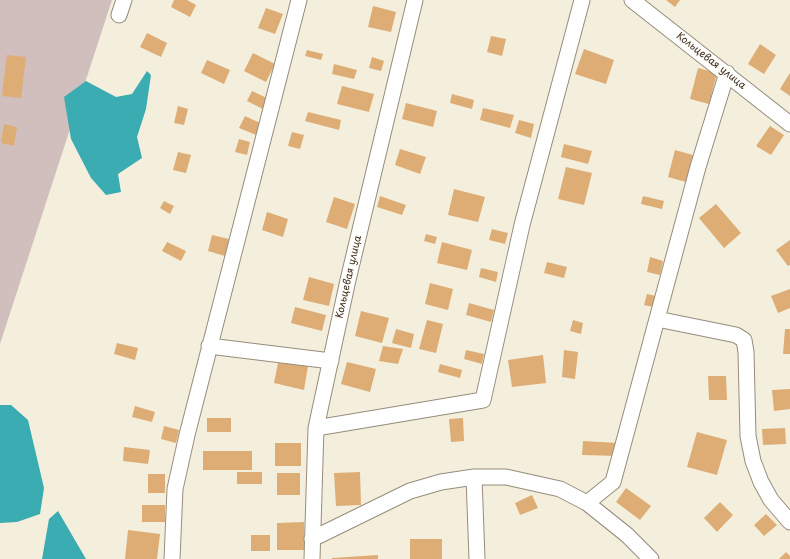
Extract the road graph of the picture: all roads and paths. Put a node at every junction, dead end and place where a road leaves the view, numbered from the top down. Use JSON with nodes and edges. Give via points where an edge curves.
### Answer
{"nodes":[{"id":1,"x":124,"y":0,"type":"edge"},
{"id":2,"x":299,"y":0,"type":"edge"},
{"id":3,"x":415,"y":0,"type":"edge"},
{"id":4,"x":582,"y":0,"type":"edge"},
{"id":5,"x":632,"y":0,"type":"edge"},
{"id":6,"x":118,"y":15,"type":"dead end"},
{"id":7,"x":727,"y":73,"type":"junction"},
{"id":8,"x":790,"y":124,"type":"edge"},
{"id":9,"x":657,"y":319,"type":"junction"},
{"id":10,"x":209,"y":346,"type":"junction"},
{"id":11,"x":331,"y":361,"type":"junction"},
{"id":12,"x":316,"y":428,"type":"junction"},
{"id":13,"x":474,"y":477,"type":"junction"},
{"id":14,"x":587,"y":503,"type":"junction"},
{"id":15,"x":790,"y":522,"type":"edge"},
{"id":16,"x":312,"y":539,"type":"junction"},
{"id":17,"x":172,"y":559,"type":"edge"},
{"id":18,"x":312,"y":559,"type":"edge"},
{"id":19,"x":477,"y":559,"type":"edge"},
{"id":20,"x":651,"y":559,"type":"edge"}],
"edges":[{"from":1,"to":6,"type":"street"},
{"from":2,"to":10,"type":"street"},
{"from":3,"to":11,"type":"street","name":"Кольцевая улица"},
{"from":4,"to":12,"type":"street","via":[[522,225],[483,400]]},
{"from":5,"to":7,"type":"street","name":"Кольцевая улица"},
{"from":7,"to":8,"type":"street","name":"Кольцевая улица"},
{"from":7,"to":9,"type":"street","via":[[698,167]]},
{"from":9,"to":14,"type":"street","via":[[613,482]]},
{"from":9,"to":15,"type":"street","via":[[736,335],[744,340],[748,436],[753,461],[771,500]]},
{"from":10,"to":11,"type":"street"},
{"from":10,"to":17,"type":"street","via":[[175,489]]},
{"from":11,"to":12,"type":"street","name":"Кольцевая улица"},
{"from":12,"to":16,"type":"street","name":"Кольцевая улица"},
{"from":13,"to":14,"type":"street","via":[[506,477],[541,484],[560,489]]},
{"from":13,"to":16,"type":"street","via":[[441,482],[410,491]]},
{"from":13,"to":19,"type":"street"},
{"from":14,"to":20,"type":"street","via":[[627,535]]},
{"from":16,"to":18,"type":"street","name":"Кольцевая улица"}]}
